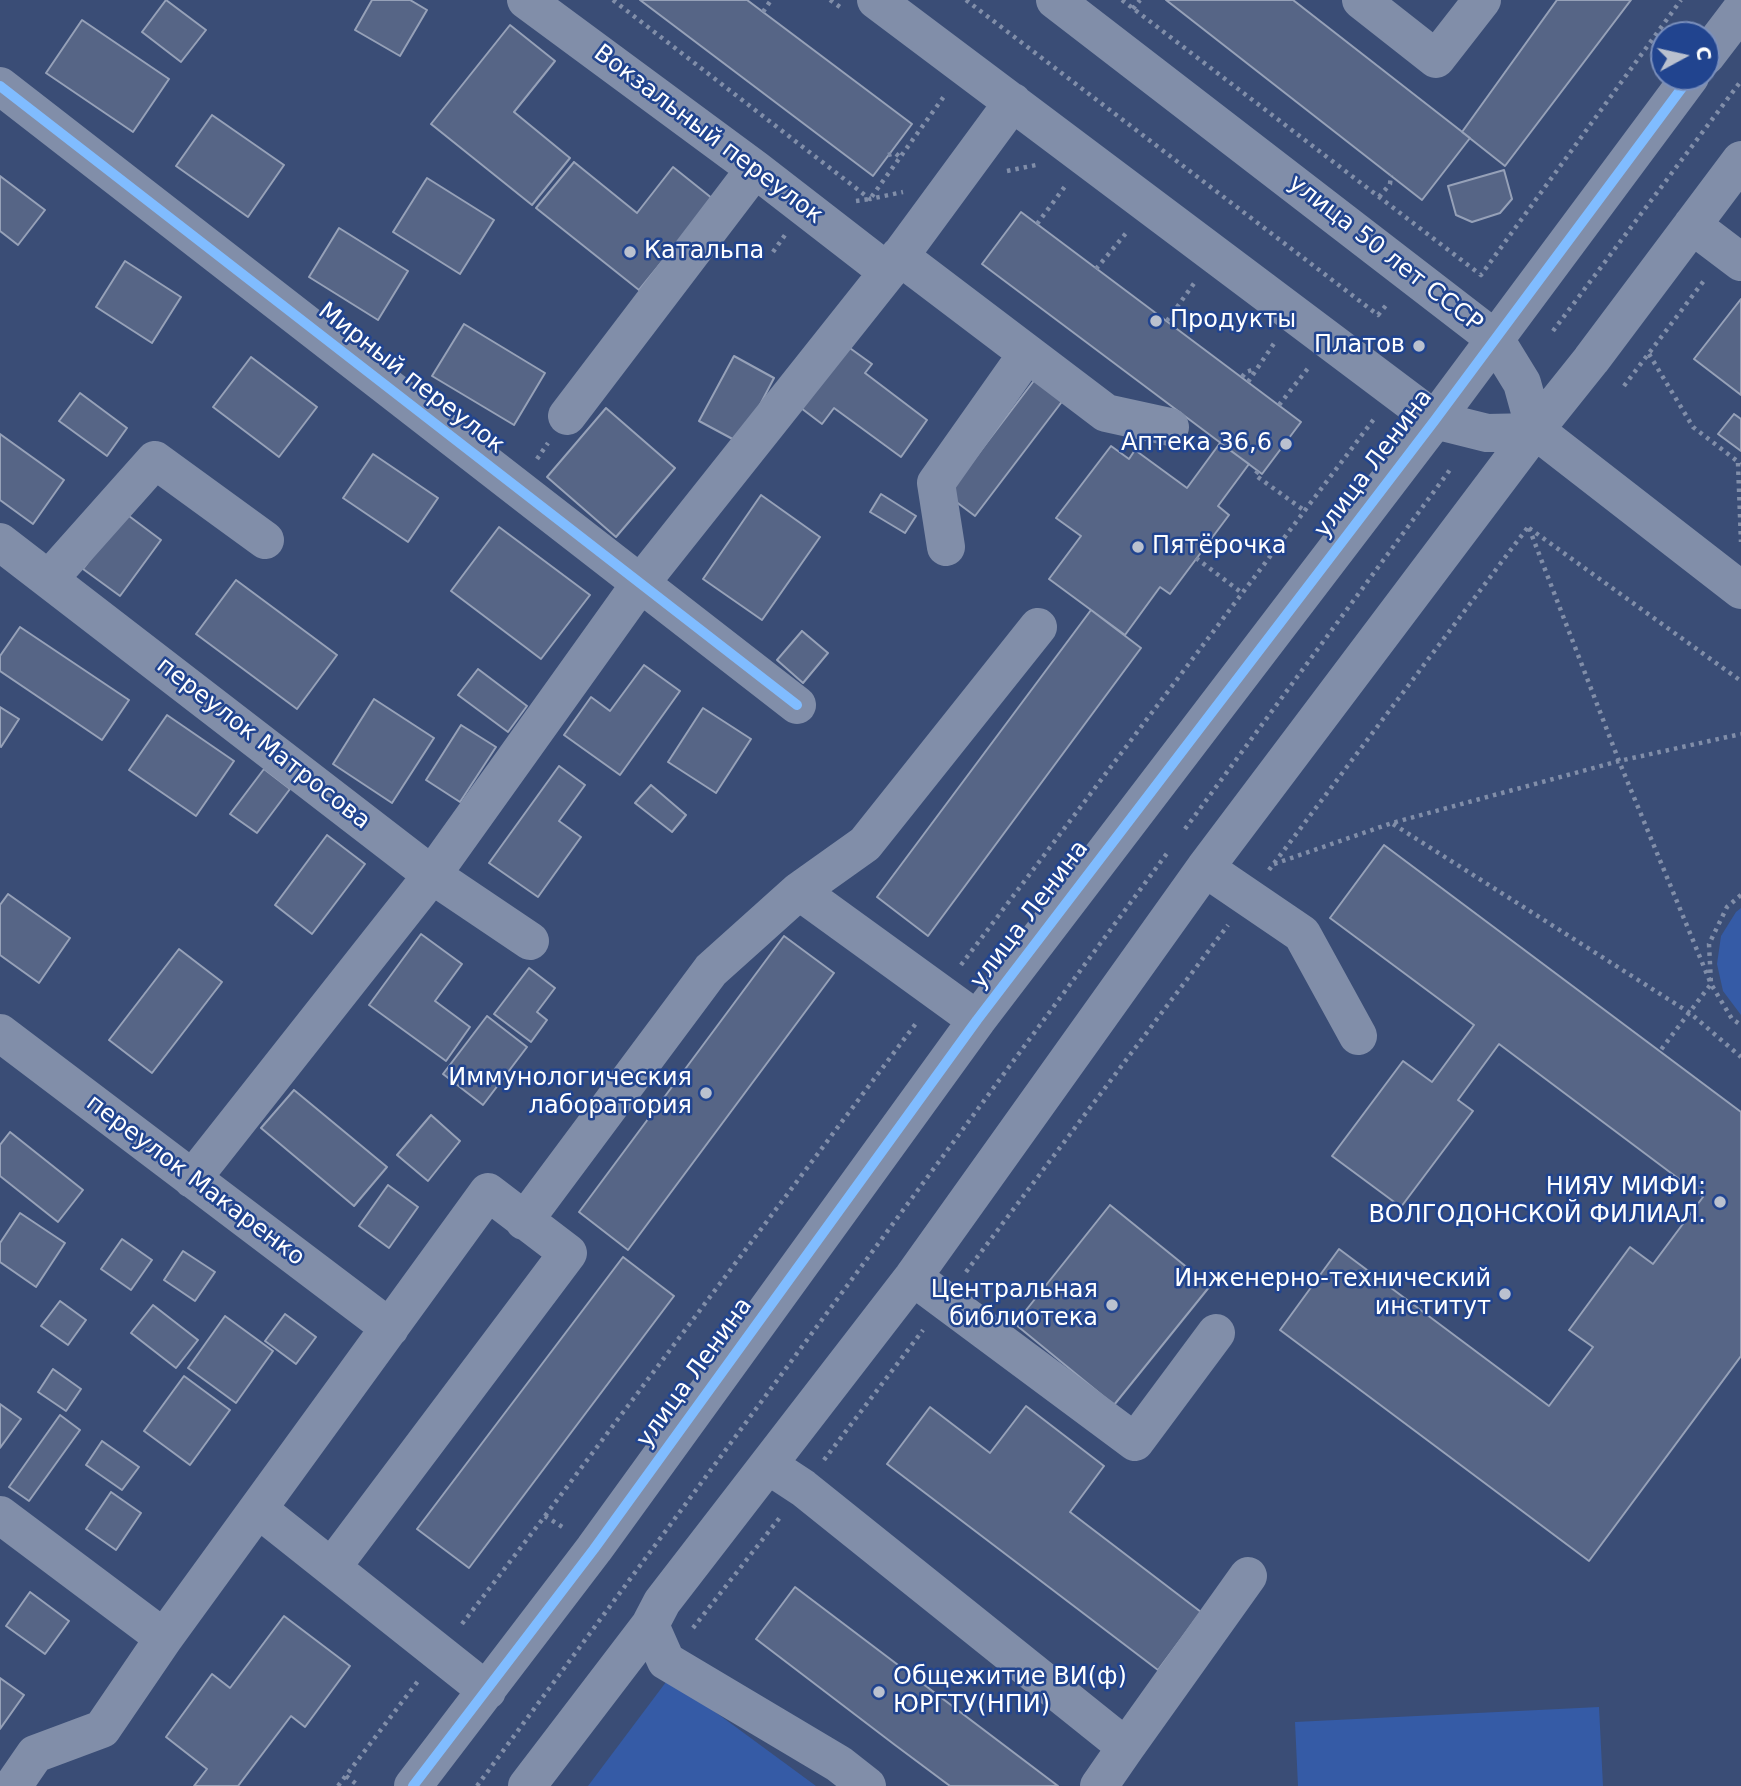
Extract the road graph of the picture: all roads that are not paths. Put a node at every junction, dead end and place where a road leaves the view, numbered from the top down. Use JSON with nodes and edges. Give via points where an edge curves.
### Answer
{"nodes":[{"id":1,"x":526,"y":0,"type":"edge"},
{"id":2,"x":876,"y":0,"type":"edge"},
{"id":3,"x":1055,"y":0,"type":"edge"},
{"id":4,"x":1360,"y":0,"type":"edge"},
{"id":5,"x":1482,"y":0,"type":"edge"},
{"id":6,"x":1741,"y":10,"type":"edge"},
{"id":7,"x":1720,"y":38,"type":"edge"},
{"id":8,"x":0,"y":86,"type":"edge"},
{"id":9,"x":1680,"y":91,"type":"edge"},
{"id":10,"x":1013,"y":102,"type":"junction"},
{"id":11,"x":1741,"y":160,"type":"edge"},
{"id":12,"x":755,"y":169,"type":"junction"},
{"id":13,"x":1692,"y":225,"type":"junction"},
{"id":14,"x":1734,"y":257,"type":"edge"},
{"id":15,"x":894,"y":265,"type":"junction"},
{"id":16,"x":1496,"y":339,"type":"junction"},
{"id":17,"x":1027,"y":354,"type":"junction"},
{"id":18,"x":567,"y":416,"type":"road end"},
{"id":19,"x":1435,"y":420,"type":"junction"},
{"id":20,"x":1170,"y":426,"type":"dead end"},
{"id":21,"x":1534,"y":431,"type":"junction"},
{"id":22,"x":265,"y":540,"type":"dead end"},
{"id":23,"x":0,"y":542,"type":"edge"},
{"id":24,"x":946,"y":547,"type":"dead end"},
{"id":25,"x":49,"y":579,"type":"junction"},
{"id":26,"x":640,"y":584,"type":"junction"},
{"id":27,"x":1741,"y":590,"type":"edge"},
{"id":28,"x":1038,"y":627,"type":"dead end"},
{"id":29,"x":797,"y":705,"type":"dead end"},
{"id":30,"x":1205,"y":867,"type":"junction"},
{"id":31,"x":432,"y":875,"type":"junction"},
{"id":32,"x":799,"y":891,"type":"junction"},
{"id":33,"x":530,"y":941,"type":"dead end"},
{"id":34,"x":977,"y":1020,"type":"junction"},
{"id":35,"x":0,"y":1033,"type":"edge"},
{"id":36,"x":1358,"y":1036,"type":"dead end"},
{"id":37,"x":192,"y":1179,"type":"junction"},
{"id":38,"x":524,"y":1221,"type":"junction"},
{"id":39,"x":913,"y":1277,"type":"junction"},
{"id":40,"x":390,"y":1328,"type":"junction"},
{"id":41,"x":1216,"y":1333,"type":"dead end"},
{"id":42,"x":768,"y":1465,"type":"junction"},
{"id":43,"x":258,"y":1509,"type":"junction"},
{"id":44,"x":0,"y":1515,"type":"edge"},
{"id":45,"x":332,"y":1567,"type":"junction"},
{"id":46,"x":1248,"y":1576,"type":"dead end"},
{"id":47,"x":650,"y":1625,"type":"junction"},
{"id":48,"x":164,"y":1638,"type":"junction"},
{"id":49,"x":487,"y":1691,"type":"junction"},
{"id":50,"x":1126,"y":1747,"type":"junction"},
{"id":51,"x":13,"y":1786,"type":"edge"},
{"id":52,"x":413,"y":1786,"type":"edge"},
{"id":53,"x":527,"y":1786,"type":"edge"},
{"id":54,"x":867,"y":1786,"type":"edge"},
{"id":55,"x":1099,"y":1786,"type":"edge"}],
"edges":[{"from":1,"to":12,"type":"street","name":"Вокзальный переулок"},
{"from":2,"to":10,"type":"street"},
{"from":3,"to":16,"type":"street","name":"улица 50 лет СССР"},
{"from":4,"to":5,"type":"street","via":[[1436,59]]},
{"from":6,"to":7,"type":"street"},
{"from":8,"to":26,"type":"street","name":"Мирный переулок"},
{"from":9,"to":16,"type":"street","name":"улица Ленина"},
{"from":10,"to":15,"type":"street"},
{"from":10,"to":19,"type":"street"},
{"from":11,"to":13,"type":"street"},
{"from":12,"to":15,"type":"street","name":"Вокзальный переулок","via":[[804,208]]},
{"from":12,"to":18,"type":"street"},
{"from":13,"to":14,"type":"street"},
{"from":13,"to":21,"type":"street"},
{"from":15,"to":17,"type":"street","name":"Вокзальный переулок"},
{"from":15,"to":26,"type":"street"},
{"from":16,"to":19,"type":"street","name":"улица Ленина"},
{"from":16,"to":21,"type":"street","name":"улица 50 лет СССР","via":[[1522,383]]},
{"from":17,"to":20,"type":"street","name":"Вокзальный переулок","via":[[1106,413]]},
{"from":17,"to":24,"type":"street","via":[[936,483]]},
{"from":19,"to":21,"type":"street","via":[[1487,433]]},
{"from":19,"to":34,"type":"street","name":"улица Ленина"},
{"from":21,"to":27,"type":"street"},
{"from":21,"to":30,"type":"street"},
{"from":22,"to":25,"type":"street","via":[[155,460]]},
{"from":23,"to":25,"type":"street","name":"переулок Матросова"},
{"from":25,"to":31,"type":"street","name":"переулок Матросова"},
{"from":26,"to":29,"type":"street","name":"Мирный переулок"},
{"from":26,"to":31,"type":"street"},
{"from":28,"to":32,"type":"street","via":[[865,844]]},
{"from":30,"to":36,"type":"street","via":[[1302,934]]},
{"from":30,"to":39,"type":"street"},
{"from":31,"to":33,"type":"street","name":"переулок Матросова"},
{"from":31,"to":37,"type":"street"},
{"from":32,"to":34,"type":"street"},
{"from":32,"to":38,"type":"street","via":[[711,970]]},
{"from":34,"to":49,"type":"street","name":"улица Ленина"},
{"from":35,"to":37,"type":"street","name":"переулок Макаренко"},
{"from":37,"to":40,"type":"street","name":"переулок Макаренко"},
{"from":38,"to":40,"type":"street","via":[[488,1192]]},
{"from":38,"to":45,"type":"street","via":[[568,1253]]},
{"from":39,"to":41,"type":"street","via":[[1135,1442]]},
{"from":39,"to":42,"type":"street"},
{"from":40,"to":43,"type":"street"},
{"from":42,"to":47,"type":"street"},
{"from":42,"to":50,"type":"street","via":[[803,1488]]},
{"from":43,"to":45,"type":"street"},
{"from":43,"to":48,"type":"street"},
{"from":44,"to":48,"type":"street"},
{"from":45,"to":49,"type":"street"},
{"from":46,"to":50,"type":"street"},
{"from":47,"to":53,"type":"street"},
{"from":47,"to":54,"type":"street","via":[[666,1661],[839,1764]]},
{"from":48,"to":51,"type":"street","via":[[102,1729],[35,1754]]},
{"from":49,"to":52,"type":"street","name":"улица Ленина"},
{"from":50,"to":55,"type":"street"}]}
